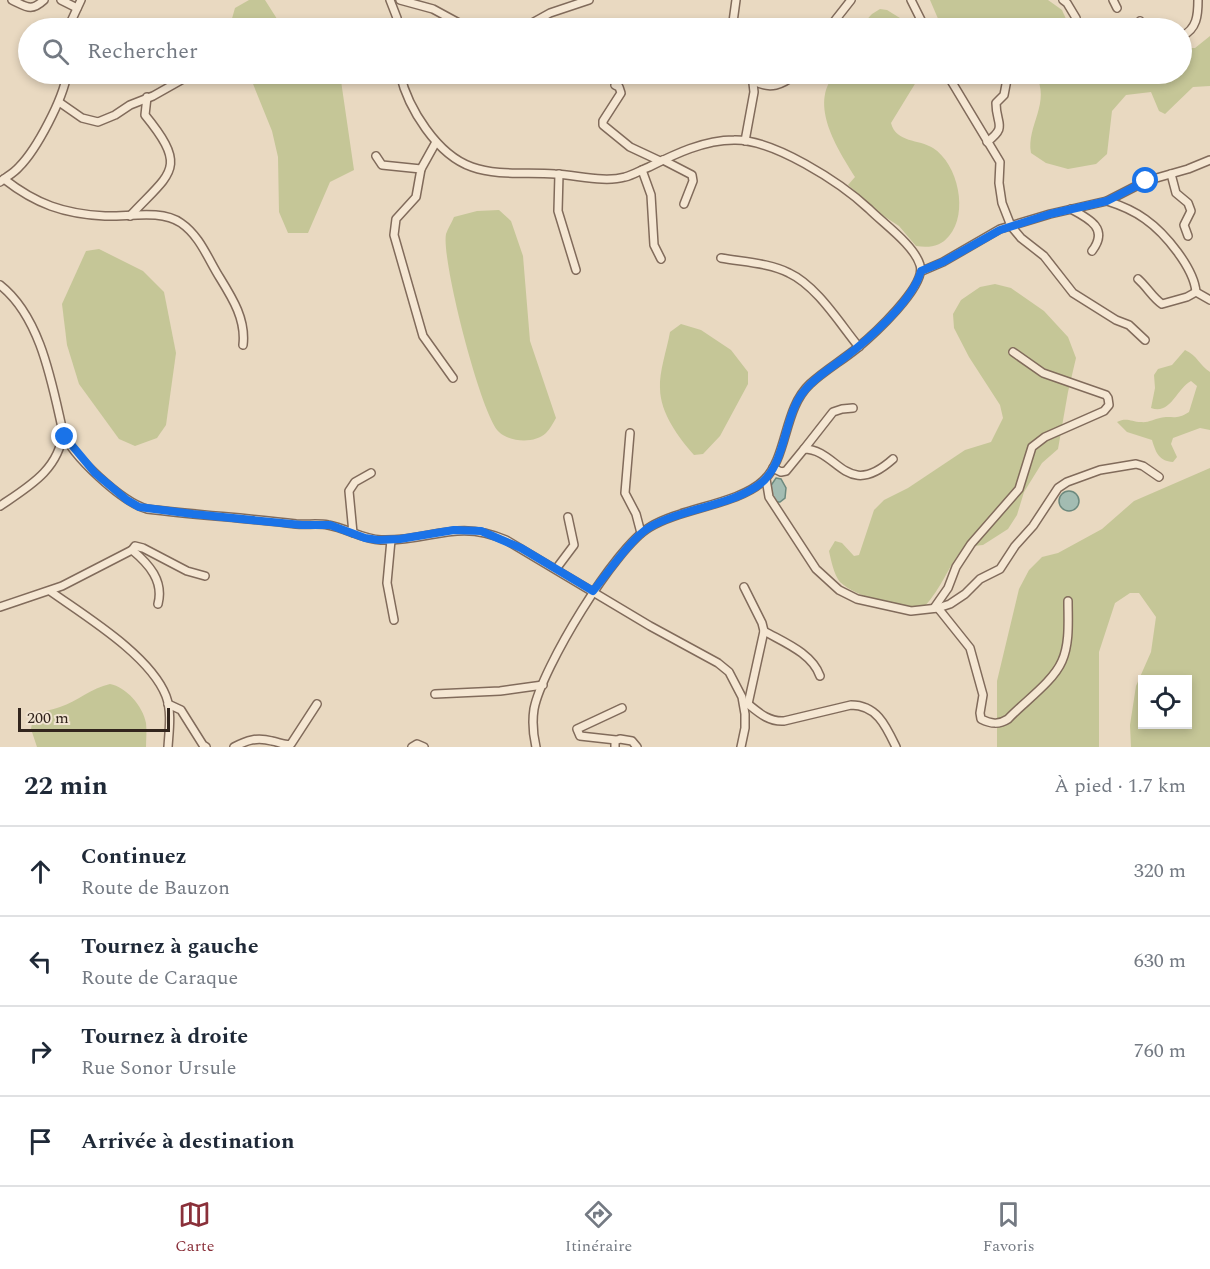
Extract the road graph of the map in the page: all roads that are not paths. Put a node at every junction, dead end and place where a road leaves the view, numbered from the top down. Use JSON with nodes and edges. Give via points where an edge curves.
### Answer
{"nodes":[{"id":1,"x":12,"y":0,"type":"edge"},
{"id":2,"x":44,"y":0,"type":"edge"},
{"id":3,"x":61,"y":0,"type":"edge"},
{"id":4,"x":81,"y":0,"type":"edge"},
{"id":5,"x":390,"y":0,"type":"edge"},
{"id":6,"x":400,"y":0,"type":"edge"},
{"id":7,"x":589,"y":0,"type":"edge"},
{"id":8,"x":736,"y":0,"type":"edge"},
{"id":9,"x":851,"y":0,"type":"edge"},
{"id":10,"x":911,"y":0,"type":"edge"},
{"id":11,"x":1063,"y":0,"type":"edge"},
{"id":12,"x":1113,"y":0,"type":"edge"},
{"id":13,"x":1198,"y":0,"type":"edge"},
{"id":14,"x":77,"y":8,"type":"junction"},
{"id":15,"x":1117,"y":8,"type":"dead end"},
{"id":16,"x":72,"y":18,"type":"edge"},
{"id":17,"x":397,"y":18,"type":"edge"},
{"id":18,"x":450,"y":18,"type":"edge"},
{"id":19,"x":541,"y":18,"type":"edge"},
{"id":20,"x":734,"y":18,"type":"edge"},
{"id":21,"x":837,"y":18,"type":"edge"},
{"id":22,"x":919,"y":18,"type":"edge"},
{"id":23,"x":1076,"y":18,"type":"dead end"},
{"id":24,"x":1192,"y":27,"type":"edge"},
{"id":25,"x":66,"y":84,"type":"edge"},
{"id":26,"x":175,"y":84,"type":"edge"},
{"id":27,"x":403,"y":84,"type":"edge"},
{"id":28,"x":753,"y":84,"type":"edge"},
{"id":29,"x":762,"y":84,"type":"edge"},
{"id":30,"x":780,"y":84,"type":"edge"},
{"id":31,"x":953,"y":84,"type":"edge"},
{"id":32,"x":1006,"y":84,"type":"edge"},
{"id":33,"x":615,"y":85,"type":"dead end"},
{"id":34,"x":147,"y":97,"type":"junction"},
{"id":35,"x":59,"y":102,"type":"junction"},
{"id":36,"x":746,"y":141,"type":"junction"},
{"id":37,"x":436,"y":142,"type":"junction"},
{"id":38,"x":987,"y":142,"type":"junction"},
{"id":39,"x":376,"y":156,"type":"dead end"},
{"id":40,"x":1210,"y":160,"type":"edge"},
{"id":41,"x":661,"y":161,"type":"junction"},
{"id":42,"x":421,"y":169,"type":"junction"},
{"id":43,"x":642,"y":170,"type":"junction"},
{"id":44,"x":559,"y":174,"type":"junction"},
{"id":45,"x":1171,"y":174,"type":"junction"},
{"id":46,"x":2,"y":180,"type":"edge"},
{"id":47,"x":1107,"y":201,"type":"junction"},
{"id":48,"x":684,"y":204,"type":"dead end"},
{"id":49,"x":1071,"y":209,"type":"junction"},
{"id":50,"x":130,"y":216,"type":"junction"},
{"id":51,"x":1011,"y":226,"type":"junction"},
{"id":52,"x":1188,"y":236,"type":"dead end"},
{"id":53,"x":1092,"y":251,"type":"dead end"},
{"id":54,"x":721,"y":258,"type":"dead end"},
{"id":55,"x":661,"y":259,"type":"dead end"},
{"id":56,"x":576,"y":270,"type":"dead end"},
{"id":57,"x":921,"y":271,"type":"junction"},
{"id":58,"x":1138,"y":279,"type":"dead end"},
{"id":59,"x":0,"y":285,"type":"edge"},
{"id":60,"x":1196,"y":292,"type":"junction"},
{"id":61,"x":1210,"y":300,"type":"edge"},
{"id":62,"x":1145,"y":340,"type":"dead end"},
{"id":63,"x":243,"y":345,"type":"dead end"},
{"id":64,"x":859,"y":347,"type":"junction"},
{"id":65,"x":1013,"y":352,"type":"dead end"},
{"id":66,"x":453,"y":378,"type":"dead end"},
{"id":67,"x":853,"y":408,"type":"dead end"},
{"id":68,"x":63,"y":432,"type":"junction"},
{"id":69,"x":630,"y":433,"type":"dead end"},
{"id":70,"x":804,"y":449,"type":"junction"},
{"id":71,"x":893,"y":459,"type":"dead end"},
{"id":72,"x":773,"y":468,"type":"junction"},
{"id":73,"x":371,"y":473,"type":"dead end"},
{"id":74,"x":1160,"y":477,"type":"dead end"},
{"id":75,"x":766,"y":479,"type":"junction"},
{"id":76,"x":0,"y":506,"type":"edge"},
{"id":77,"x":568,"y":517,"type":"dead end"},
{"id":78,"x":641,"y":533,"type":"junction"},
{"id":79,"x":353,"y":534,"type":"junction"},
{"id":80,"x":391,"y":540,"type":"junction"},
{"id":81,"x":132,"y":550,"type":"junction"},
{"id":82,"x":555,"y":569,"type":"junction"},
{"id":83,"x":205,"y":576,"type":"dead end"},
{"id":84,"x":744,"y":587,"type":"dead end"},
{"id":85,"x":50,"y":591,"type":"junction"},
{"id":86,"x":593,"y":591,"type":"junction"},
{"id":87,"x":1068,"y":601,"type":"dead end"},
{"id":88,"x":158,"y":604,"type":"dead end"},
{"id":89,"x":0,"y":607,"type":"edge"},
{"id":90,"x":936,"y":608,"type":"junction"},
{"id":91,"x":394,"y":620,"type":"dead end"},
{"id":92,"x":764,"y":631,"type":"junction"},
{"id":93,"x":820,"y":676,"type":"dead end"},
{"id":94,"x":543,"y":685,"type":"junction"},
{"id":95,"x":435,"y":694,"type":"dead end"},
{"id":96,"x":168,"y":704,"type":"junction"},
{"id":97,"x":317,"y":704,"type":"dead end"},
{"id":98,"x":746,"y":705,"type":"junction"},
{"id":99,"x":622,"y":708,"type":"dead end"},
{"id":100,"x":616,"y":744,"type":"edge"},
{"id":101,"x":536,"y":746,"type":"edge"},
{"id":102,"x":168,"y":747,"type":"edge"},
{"id":103,"x":206,"y":747,"type":"edge"},
{"id":104,"x":234,"y":747,"type":"edge"},
{"id":105,"x":412,"y":747,"type":"edge"},
{"id":106,"x":424,"y":747,"type":"edge"},
{"id":107,"x":638,"y":747,"type":"edge"},
{"id":108,"x":741,"y":747,"type":"edge"},
{"id":109,"x":896,"y":747,"type":"edge"}],
"edges":[{"from":1,"to":2,"type":"street","via":[[32,8]]},
{"from":3,"to":14,"type":"street"},
{"from":4,"to":14,"type":"street"},
{"from":5,"to":17,"type":"street"},
{"from":6,"to":18,"type":"street","via":[[434,9]]},
{"from":7,"to":19,"type":"street"},
{"from":8,"to":20,"type":"street"},
{"from":9,"to":21,"type":"street"},
{"from":10,"to":22,"type":"street"},
{"from":11,"to":23,"type":"street"},
{"from":12,"to":15,"type":"street"},
{"from":13,"to":24,"type":"street","via":[[1198,19]]},
{"from":14,"to":16,"type":"street"},
{"from":25,"to":35,"type":"street"},
{"from":26,"to":34,"type":"street"},
{"from":27,"to":37,"type":"street","via":[[417,117]]},
{"from":28,"to":36,"type":"street"},
{"from":29,"to":30,"type":"street","via":[[770,87]]},
{"from":31,"to":38,"type":"street"},
{"from":32,"to":38,"type":"street","via":[[1004,95],[996,103],[1000,129]]},
{"from":33,"to":41,"type":"street","via":[[621,93],[603,125],[630,147]]},
{"from":34,"to":35,"type":"street","via":[[98,122],[82,118]]},
{"from":34,"to":50,"type":"street","via":[[145,115],[165,141],[172,165],[164,181]]},
{"from":35,"to":46,"type":"street","via":[[33,150],[20,167]]},
{"from":36,"to":41,"type":"street","via":[[697,147]]},
{"from":36,"to":57,"type":"street","via":[[771,147],[858,199],[911,250]]},
{"from":37,"to":42,"type":"street"},
{"from":37,"to":44,"type":"street","via":[[472,168]]},
{"from":38,"to":51,"type":"street","via":[[999,162],[1002,203]]},
{"from":39,"to":42,"type":"street","via":[[382,165]]},
{"from":40,"to":45,"type":"street"},
{"from":41,"to":43,"type":"street"},
{"from":41,"to":48,"type":"street","via":[[692,175]]},
{"from":42,"to":66,"type":"street","via":[[416,197],[396,219],[394,235],[423,336]]},
{"from":43,"to":44,"type":"street","via":[[614,179]]},
{"from":43,"to":55,"type":"street","via":[[651,195],[654,245]]},
{"from":44,"to":56,"type":"street","via":[[558,211]]},
{"from":45,"to":47,"type":"street","via":[[1146,181]]},
{"from":45,"to":52,"type":"street","via":[[1176,193],[1188,203],[1191,212],[1184,225]]},
{"from":46,"to":50,"type":"street","via":[[56,209]]},
{"from":47,"to":49,"type":"street"},
{"from":47,"to":60,"type":"street","via":[[1154,225],[1191,271]]},
{"from":49,"to":51,"type":"street"},
{"from":49,"to":53,"type":"street","via":[[1099,231],[1098,243]]},
{"from":50,"to":63,"type":"street","via":[[171,218],[195,235],[238,312]]},
{"from":51,"to":57,"type":"street"},
{"from":51,"to":62,"type":"street","via":[[1044,256],[1072,293],[1129,325]]},
{"from":54,"to":64,"type":"street","via":[[795,276],[832,311]]},
{"from":57,"to":64,"type":"street","via":[[909,297]]},
{"from":58,"to":60,"type":"street","via":[[1162,304]]},
{"from":59,"to":68,"type":"street","via":[[18,301],[30,324],[48,368]]},
{"from":60,"to":61,"type":"street"},
{"from":64,"to":72,"type":"street","via":[[803,391]]},
{"from":65,"to":90,"type":"street","via":[[1043,373],[1106,395],[1109,405],[1032,447],[1019,489],[971,544]]},
{"from":67,"to":70,"type":"street","via":[[833,412]]},
{"from":68,"to":76,"type":"street","via":[[47,471]]},
{"from":68,"to":79,"type":"street","via":[[95,473],[139,507],[330,525]]},
{"from":69,"to":78,"type":"street","via":[[625,493]]},
{"from":70,"to":71,"type":"street","via":[[813,450],[853,475],[880,470]]},
{"from":70,"to":72,"type":"street","via":[[786,471]]},
{"from":72,"to":75,"type":"street"},
{"from":73,"to":79,"type":"street","via":[[355,482],[349,491]]},
{"from":74,"to":90,"type":"street","via":[[1136,464],[1100,470],[1067,482],[1058,488],[1000,569],[980,579],[950,604]]},
{"from":75,"to":78,"type":"street","via":[[751,490],[667,519]]},
{"from":75,"to":90,"type":"street","via":[[769,497],[799,544],[816,569],[838,590],[857,599],[911,611]]},
{"from":77,"to":82,"type":"street","via":[[574,545]]},
{"from":78,"to":86,"type":"street"},
{"from":79,"to":80,"type":"street"},
{"from":80,"to":82,"type":"street","via":[[454,530],[481,531],[515,545]]},
{"from":80,"to":91,"type":"street","via":[[387,583]]},
{"from":81,"to":83,"type":"street","via":[[135,546],[143,548]]},
{"from":81,"to":85,"type":"street"},
{"from":81,"to":88,"type":"street","via":[[157,577],[161,593]]},
{"from":82,"to":86,"type":"street"},
{"from":84,"to":92,"type":"street"},
{"from":85,"to":89,"type":"street"},
{"from":85,"to":96,"type":"street","via":[[134,654],[157,680]]},
{"from":86,"to":94,"type":"street"},
{"from":86,"to":98,"type":"street","via":[[718,663],[729,672]]},
{"from":87,"to":90,"type":"street","via":[[1067,646],[1062,662],[1008,719],[993,724],[981,719],[983,695],[970,648]]},
{"from":92,"to":93,"type":"street","via":[[800,652]]},
{"from":92,"to":98,"type":"street"},
{"from":94,"to":95,"type":"street"},
{"from":94,"to":101,"type":"street","via":[[534,709]]},
{"from":96,"to":102,"type":"street"},
{"from":96,"to":103,"type":"street","via":[[181,710]]},
{"from":97,"to":104,"type":"street","via":[[291,744],[253,738]]},
{"from":98,"to":108,"type":"street"},
{"from":98,"to":109,"type":"street","via":[[775,722],[860,705],[875,711]]},
{"from":99,"to":100,"type":"street","via":[[577,729],[580,736]]},
{"from":100,"to":107,"type":"street","via":[[632,741]]},
{"from":105,"to":106,"type":"street"}]}
